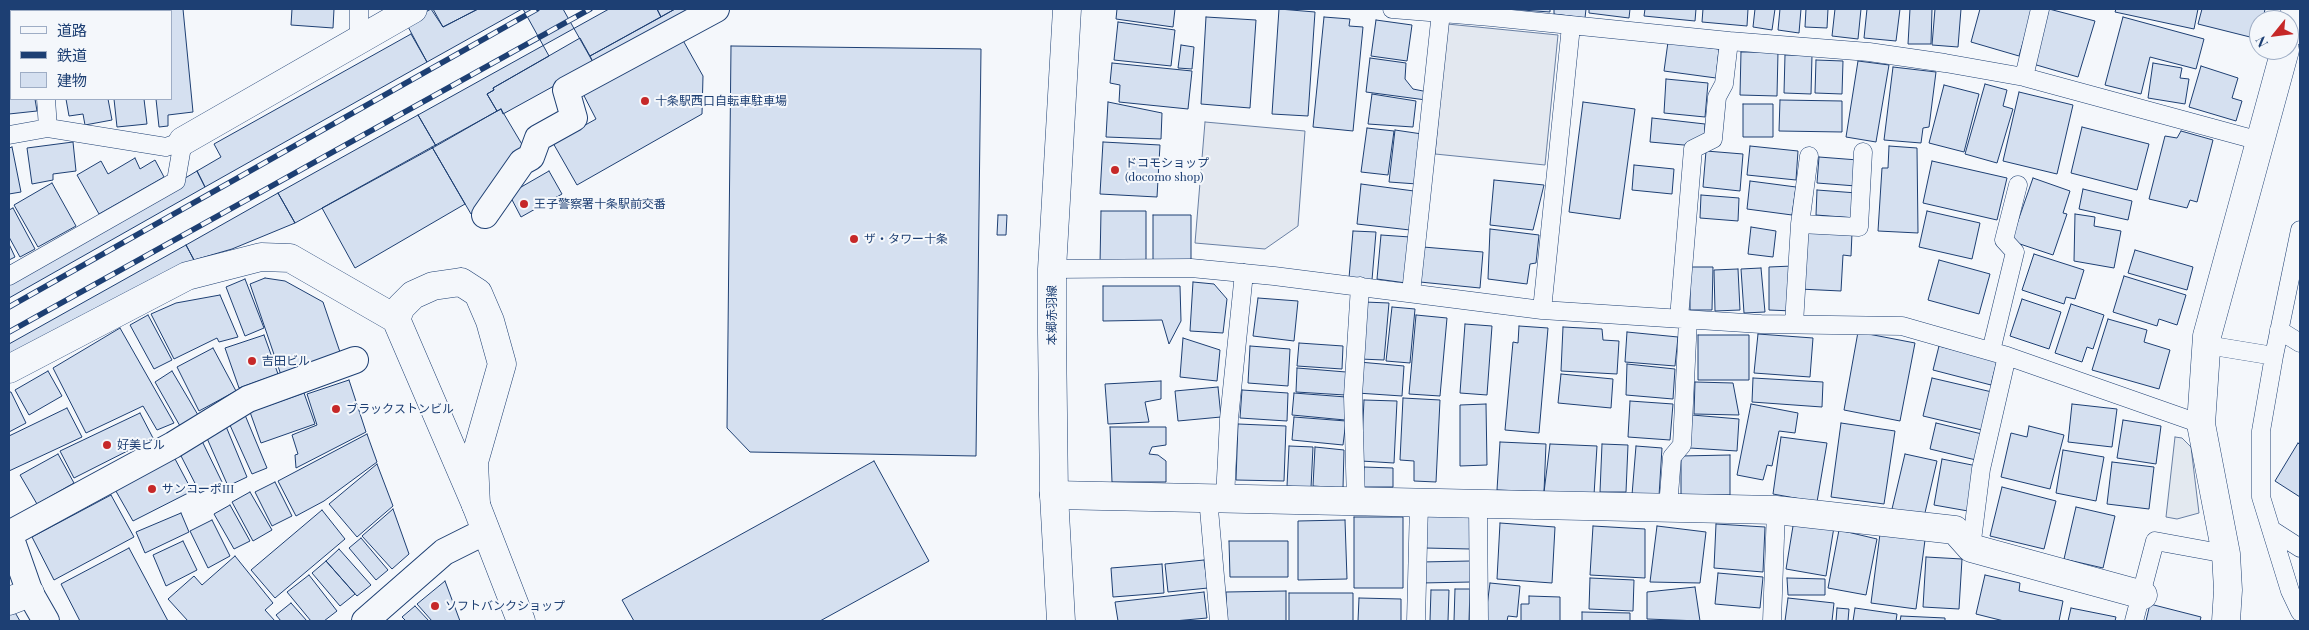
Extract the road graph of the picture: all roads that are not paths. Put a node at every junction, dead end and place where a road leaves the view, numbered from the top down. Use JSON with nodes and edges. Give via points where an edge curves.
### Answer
{"nodes":[{"id":1,"x":359,"y":9,"type":"edge"},
{"id":2,"x":413,"y":9,"type":"edge"},
{"id":3,"x":716,"y":9,"type":"edge"},
{"id":4,"x":1067,"y":9,"type":"edge"},
{"id":5,"x":1392,"y":9,"type":"edge"},
{"id":6,"x":2040,"y":9,"type":"edge"},
{"id":7,"x":1441,"y":12,"type":"junction"},
{"id":8,"x":1491,"y":13,"type":"edge"},
{"id":9,"x":1571,"y":26,"type":"junction"},
{"id":10,"x":359,"y":40,"type":"junction"},
{"id":11,"x":1729,"y":41,"type":"junction"},
{"id":12,"x":2282,"y":60,"type":"edge"},
{"id":13,"x":2024,"y":76,"type":"junction"},
{"id":14,"x":46,"y":100,"type":"edge"},
{"id":15,"x":48,"y":128,"type":"junction"},
{"id":16,"x":9,"y":135,"type":"edge"},
{"id":17,"x":183,"y":141,"type":"junction"},
{"id":18,"x":2260,"y":141,"type":"junction"},
{"id":19,"x":1862,"y":152,"type":"dead end"},
{"id":20,"x":1809,"y":156,"type":"dead end"},
{"id":21,"x":2018,"y":185,"type":"dead end"},
{"id":22,"x":485,"y":214,"type":"dead end"},
{"id":23,"x":1800,"y":224,"type":"junction"},
{"id":24,"x":2300,"y":230,"type":"edge"},
{"id":25,"x":1052,"y":269,"type":"junction"},
{"id":26,"x":1244,"y":273,"type":"junction"},
{"id":27,"x":9,"y":276,"type":"edge"},
{"id":28,"x":1360,"y":286,"type":"junction"},
{"id":29,"x":1411,"y":293,"type":"junction"},
{"id":30,"x":1542,"y":310,"type":"junction"},
{"id":31,"x":1684,"y":318,"type":"junction"},
{"id":32,"x":396,"y":320,"type":"junction"},
{"id":33,"x":1794,"y":324,"type":"junction"},
{"id":34,"x":2279,"y":330,"type":"junction"},
{"id":35,"x":2300,"y":343,"type":"edge"},
{"id":36,"x":2207,"y":345,"type":"junction"},
{"id":37,"x":1999,"y":353,"type":"junction"},
{"id":38,"x":2274,"y":356,"type":"junction"},
{"id":39,"x":355,"y":360,"type":"dead end"},
{"id":40,"x":9,"y":369,"type":"edge"},
{"id":41,"x":2201,"y":424,"type":"junction"},
{"id":42,"x":1054,"y":494,"type":"junction"},
{"id":43,"x":1216,"y":498,"type":"junction"},
{"id":44,"x":1356,"y":502,"type":"junction"},
{"id":45,"x":1419,"y":504,"type":"junction"},
{"id":46,"x":1478,"y":504,"type":"junction"},
{"id":47,"x":476,"y":505,"type":"junction"},
{"id":48,"x":1668,"y":507,"type":"junction"},
{"id":49,"x":1776,"y":510,"type":"junction"},
{"id":50,"x":2272,"y":530,"type":"junction"},
{"id":51,"x":486,"y":531,"type":"junction"},
{"id":52,"x":9,"y":533,"type":"edge"},
{"id":53,"x":1971,"y":548,"type":"junction"},
{"id":54,"x":2300,"y":548,"type":"edge"},
{"id":55,"x":2226,"y":554,"type":"junction"},
{"id":56,"x":2143,"y":595,"type":"junction"},
{"id":57,"x":20,"y":597,"type":"edge"},
{"id":58,"x":2300,"y":612,"type":"edge"},
{"id":59,"x":46,"y":621,"type":"edge"},
{"id":60,"x":365,"y":621,"type":"edge"},
{"id":61,"x":521,"y":621,"type":"edge"},
{"id":62,"x":1061,"y":621,"type":"edge"},
{"id":63,"x":1219,"y":621,"type":"edge"},
{"id":64,"x":1416,"y":621,"type":"edge"},
{"id":65,"x":1479,"y":621,"type":"edge"},
{"id":66,"x":1772,"y":621,"type":"edge"},
{"id":67,"x":2134,"y":621,"type":"edge"},
{"id":68,"x":2226,"y":621,"type":"edge"}],
"edges":[{"from":1,"to":10,"type":"lane"},
{"from":2,"to":10,"type":"street"},
{"from":3,"to":22,"type":"street","via":[[566,90],[574,118],[538,138],[531,157],[522,162]]},
{"from":4,"to":25,"type":"street","name":"本郷赤羽線"},
{"from":5,"to":7,"type":"lane"},
{"from":6,"to":13,"type":"lane"},
{"from":7,"to":8,"type":"lane"},
{"from":7,"to":29,"type":"lane"},
{"from":8,"to":9,"type":"lane"},
{"from":9,"to":11,"type":"lane"},
{"from":9,"to":30,"type":"lane"},
{"from":10,"to":17,"type":"street"},
{"from":11,"to":13,"type":"lane","via":[[1869,52]]},
{"from":11,"to":31,"type":"lane","via":[[1724,84],[1717,97],[1713,139],[1694,149]]},
{"from":12,"to":18,"type":"street"},
{"from":13,"to":18,"type":"lane"},
{"from":14,"to":15,"type":"lane"},
{"from":15,"to":16,"type":"lane"},
{"from":15,"to":17,"type":"lane","via":[[166,147]]},
{"from":17,"to":27,"type":"lane","via":[[176,181]]},
{"from":18,"to":36,"type":"street"},
{"from":19,"to":23,"type":"lane","via":[[1860,227]]},
{"from":20,"to":23,"type":"lane"},
{"from":21,"to":37,"type":"lane","via":[[2004,240],[2014,252]]},
{"from":23,"to":33,"type":"lane"},
{"from":24,"to":34,"type":"lane"},
{"from":25,"to":26,"type":"lane","via":[[1191,268]]},
{"from":25,"to":42,"type":"street","name":"本郷赤羽線"},
{"from":26,"to":28,"type":"lane"},
{"from":26,"to":43,"type":"lane","via":[[1229,419]]},
{"from":28,"to":29,"type":"lane"},
{"from":28,"to":44,"type":"lane","via":[[1353,396]]},
{"from":29,"to":30,"type":"lane"},
{"from":30,"to":31,"type":"lane"},
{"from":31,"to":33,"type":"lane"},
{"from":31,"to":48,"type":"lane","via":[[1682,445],[1672,457]]},
{"from":32,"to":40,"type":"street","via":[[290,258],[261,257],[187,276]]},
{"from":32,"to":47,"type":"street"},
{"from":32,"to":47,"type":"street","via":[[402,306],[413,295],[433,286],[461,282],[478,293],[502,364],[474,462]]},
{"from":33,"to":37,"type":"lane","via":[[1902,326]]},
{"from":34,"to":35,"type":"lane"},
{"from":34,"to":38,"type":"lane"},
{"from":36,"to":38,"type":"lane"},
{"from":36,"to":41,"type":"street"},
{"from":37,"to":41,"type":"lane"},
{"from":37,"to":53,"type":"lane"},
{"from":38,"to":50,"type":"lane","via":[[2261,431],[2261,497]]},
{"from":39,"to":52,"type":"street","via":[[248,399],[173,445]]},
{"from":41,"to":55,"type":"street"},
{"from":42,"to":43,"type":"street"},
{"from":42,"to":62,"type":"street","name":"本郷赤羽線"},
{"from":43,"to":44,"type":"street"},
{"from":43,"to":63,"type":"lane"},
{"from":44,"to":45,"type":"street"},
{"from":45,"to":46,"type":"street"},
{"from":45,"to":64,"type":"lane"},
{"from":46,"to":48,"type":"street"},
{"from":46,"to":65,"type":"lane"},
{"from":47,"to":51,"type":"street"},
{"from":48,"to":49,"type":"street"},
{"from":49,"to":53,"type":"street","via":[[1955,530]]},
{"from":49,"to":66,"type":"lane"},
{"from":50,"to":54,"type":"lane"},
{"from":50,"to":58,"type":"lane","via":[[2290,591]]},
{"from":51,"to":60,"type":"street","via":[[444,552]]},
{"from":51,"to":61,"type":"street"},
{"from":52,"to":57,"type":"street"},
{"from":53,"to":56,"type":"street"},
{"from":55,"to":56,"type":"lane","via":[[2155,541]]},
{"from":55,"to":68,"type":"street"},
{"from":56,"to":67,"type":"lane"},
{"from":57,"to":59,"type":"street"}]}
